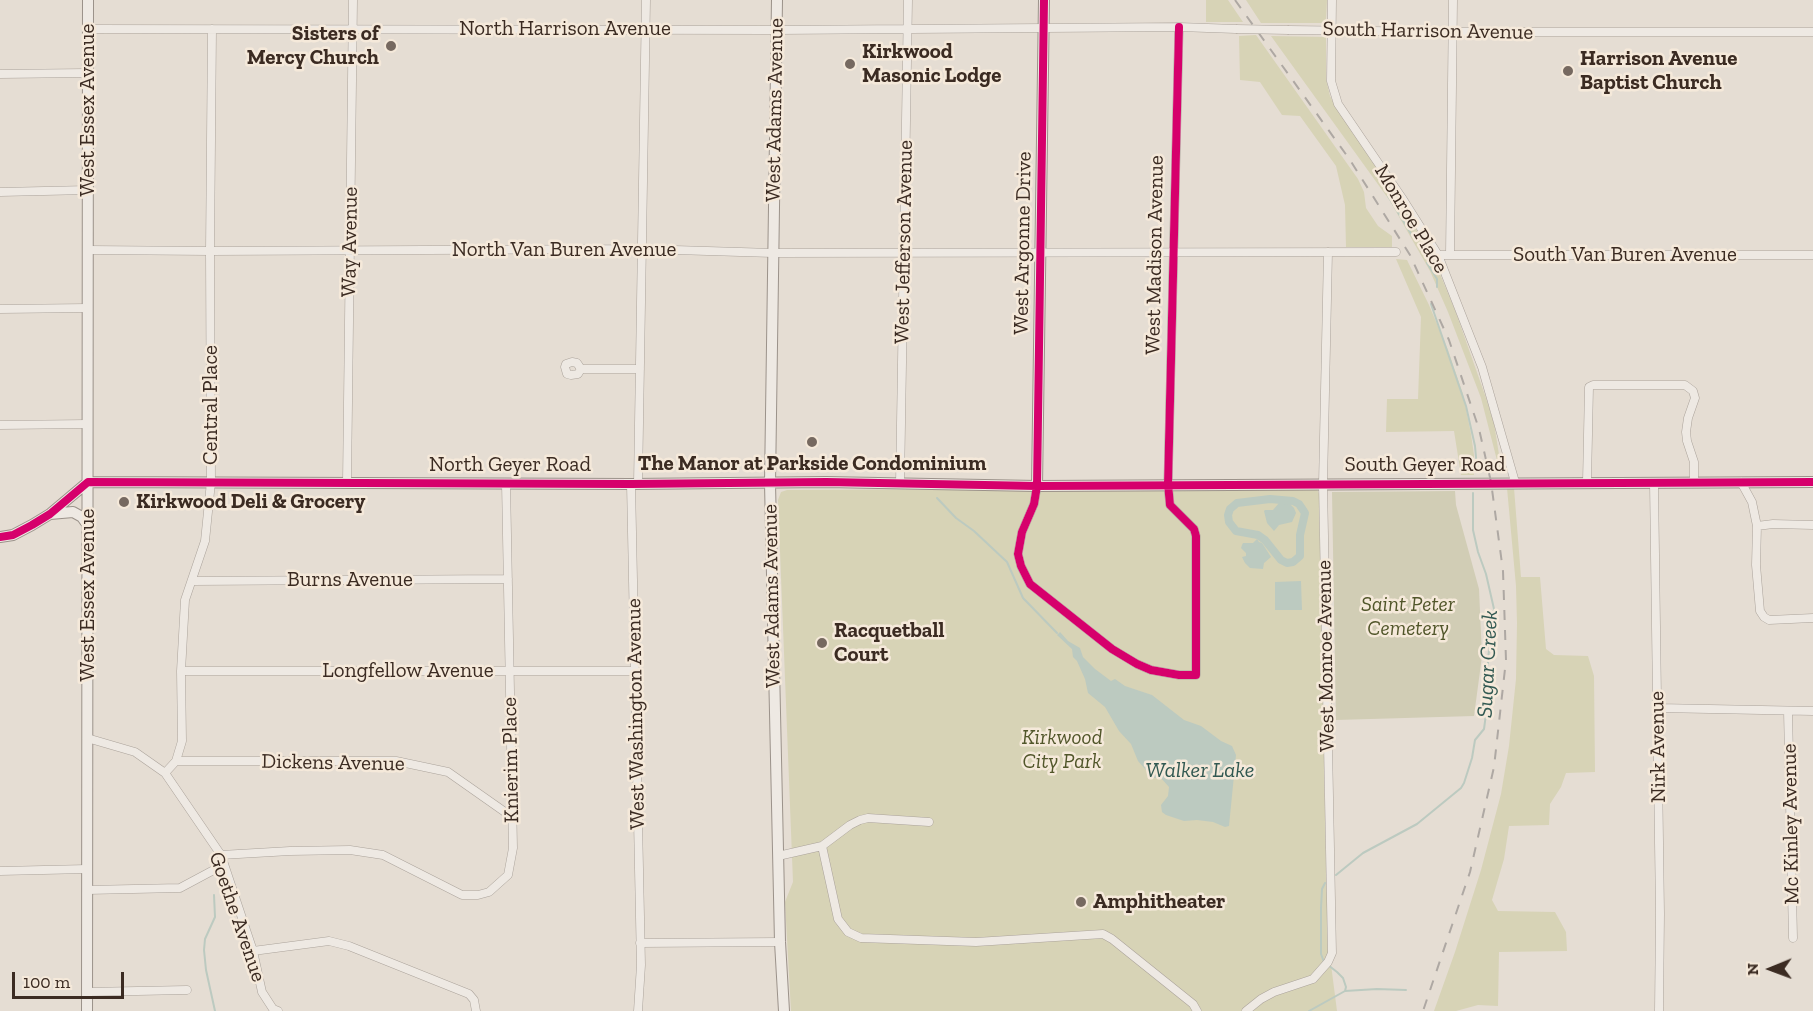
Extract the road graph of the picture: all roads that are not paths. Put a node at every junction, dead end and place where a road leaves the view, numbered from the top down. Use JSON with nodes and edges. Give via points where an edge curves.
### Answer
{"nodes":[{"id":1,"x":88,"y":0,"type":"edge"},
{"id":2,"x":353,"y":0,"type":"edge"},
{"id":3,"x":646,"y":0,"type":"edge"},
{"id":4,"x":777,"y":0,"type":"edge"},
{"id":5,"x":908,"y":0,"type":"edge"},
{"id":6,"x":1044,"y":0,"type":"edge"},
{"id":7,"x":1332,"y":0,"type":"edge"},
{"id":8,"x":1453,"y":0,"type":"edge"},
{"id":9,"x":1179,"y":27,"type":"junction"},
{"id":10,"x":352,"y":28,"type":"junction"},
{"id":11,"x":87,"y":29,"type":"junction"},
{"id":12,"x":212,"y":29,"type":"junction"},
{"id":13,"x":645,"y":29,"type":"junction"},
{"id":14,"x":908,"y":29,"type":"junction"},
{"id":15,"x":1043,"y":29,"type":"junction"},
{"id":16,"x":1332,"y":29,"type":"junction"},
{"id":17,"x":777,"y":30,"type":"junction"},
{"id":18,"x":1452,"y":32,"type":"junction"},
{"id":19,"x":1813,"y":32,"type":"edge"},
{"id":20,"x":87,"y":73,"type":"junction"},
{"id":21,"x":0,"y":74,"type":"edge"},
{"id":22,"x":88,"y":190,"type":"junction"},
{"id":23,"x":0,"y":192,"type":"edge"},
{"id":24,"x":642,"y":249,"type":"junction"},
{"id":25,"x":88,"y":250,"type":"junction"},
{"id":26,"x":349,"y":251,"type":"junction"},
{"id":27,"x":1173,"y":251,"type":"junction"},
{"id":28,"x":210,"y":252,"type":"junction"},
{"id":29,"x":1041,"y":252,"type":"junction"},
{"id":30,"x":1328,"y":252,"type":"junction"},
{"id":31,"x":1396,"y":252,"type":"dead end"},
{"id":32,"x":772,"y":253,"type":"junction"},
{"id":33,"x":904,"y":253,"type":"junction"},
{"id":34,"x":1438,"y":255,"type":"junction"},
{"id":35,"x":1450,"y":255,"type":"junction"},
{"id":36,"x":1813,"y":255,"type":"edge"},
{"id":37,"x":88,"y":308,"type":"junction"},
{"id":38,"x":0,"y":309,"type":"edge"},
{"id":39,"x":581,"y":369,"type":"dead end"},
{"id":40,"x":640,"y":369,"type":"junction"},
{"id":41,"x":0,"y":424,"type":"edge"},
{"id":42,"x":87,"y":424,"type":"junction"},
{"id":43,"x":88,"y":482,"type":"junction"},
{"id":44,"x":211,"y":482,"type":"junction"},
{"id":45,"x":1515,"y":482,"type":"junction"},
{"id":46,"x":1587,"y":482,"type":"junction"},
{"id":47,"x":1741,"y":482,"type":"junction"},
{"id":48,"x":1813,"y":482,"type":"edge"},
{"id":49,"x":347,"y":483,"type":"junction"},
{"id":50,"x":506,"y":483,"type":"junction"},
{"id":51,"x":770,"y":483,"type":"junction"},
{"id":52,"x":1654,"y":483,"type":"junction"},
{"id":53,"x":1694,"y":483,"type":"junction"},
{"id":54,"x":634,"y":484,"type":"junction"},
{"id":55,"x":900,"y":484,"type":"junction"},
{"id":56,"x":1168,"y":484,"type":"junction"},
{"id":57,"x":1323,"y":484,"type":"junction"},
{"id":58,"x":1037,"y":486,"type":"junction"},
{"id":59,"x":50,"y":514,"type":"junction"},
{"id":60,"x":87,"y":524,"type":"junction"},
{"id":61,"x":1813,"y":525,"type":"edge"},
{"id":62,"x":1757,"y":526,"type":"junction"},
{"id":63,"x":0,"y":537,"type":"edge"},
{"id":64,"x":508,"y":579,"type":"junction"},
{"id":65,"x":192,"y":581,"type":"junction"},
{"id":66,"x":1813,"y":618,"type":"edge"},
{"id":67,"x":182,"y":671,"type":"junction"},
{"id":68,"x":510,"y":671,"type":"junction"},
{"id":69,"x":636,"y":671,"type":"junction"},
{"id":70,"x":1658,"y":708,"type":"junction"},
{"id":71,"x":1788,"y":711,"type":"junction"},
{"id":72,"x":1813,"y":711,"type":"edge"},
{"id":73,"x":87,"y":738,"type":"junction"},
{"id":74,"x":176,"y":761,"type":"junction"},
{"id":75,"x":165,"y":773,"type":"junction"},
{"id":76,"x":512,"y":817,"type":"junction"},
{"id":77,"x":928,"y":822,"type":"dead end"},
{"id":78,"x":822,"y":846,"type":"junction"},
{"id":79,"x":221,"y":855,"type":"junction"},
{"id":80,"x":778,"y":856,"type":"junction"},
{"id":81,"x":223,"y":865,"type":"junction"},
{"id":82,"x":87,"y":869,"type":"junction"},
{"id":83,"x":0,"y":871,"type":"edge"},
{"id":84,"x":87,"y":890,"type":"junction"},
{"id":85,"x":1793,"y":938,"type":"dead end"},
{"id":86,"x":780,"y":942,"type":"junction"},
{"id":87,"x":640,"y":943,"type":"junction"},
{"id":88,"x":253,"y":951,"type":"junction"},
{"id":89,"x":187,"y":990,"type":"dead end"},
{"id":90,"x":87,"y":992,"type":"junction"},
{"id":91,"x":87,"y":1011,"type":"edge"},
{"id":92,"x":278,"y":1011,"type":"edge"},
{"id":93,"x":476,"y":1011,"type":"edge"},
{"id":94,"x":638,"y":1011,"type":"edge"},
{"id":95,"x":784,"y":1011,"type":"edge"},
{"id":96,"x":1197,"y":1011,"type":"edge"},
{"id":97,"x":1246,"y":1011,"type":"edge"},
{"id":98,"x":1659,"y":1011,"type":"edge"}],
"edges":[{"from":1,"to":11,"type":"street","name":"West Essex Avenue"},
{"from":2,"to":10,"type":"street","name":"Way Avenue"},
{"from":3,"to":13,"type":"street","name":"West Washington Avenue"},
{"from":4,"to":17,"type":"street","name":"West Adams Avenue"},
{"from":5,"to":14,"type":"street","name":"West Jefferson Avenue"},
{"from":6,"to":15,"type":"street","name":"West Argonne Drive"},
{"from":7,"to":16,"type":"street"},
{"from":8,"to":18,"type":"street"},
{"from":9,"to":15,"type":"street","name":"South Harrison Avenue"},
{"from":9,"to":16,"type":"street","name":"South Harrison Avenue","bridge":true},
{"from":9,"to":27,"type":"street","name":"West Madison Avenue"},
{"from":10,"to":12,"type":"street","name":"North Harrison Avenue"},
{"from":10,"to":13,"type":"street","name":"North Harrison Avenue"},
{"from":10,"to":26,"type":"street","name":"Way Avenue"},
{"from":11,"to":12,"type":"street","name":"North Harrison Avenue"},
{"from":11,"to":20,"type":"street","name":"West Essex Avenue"},
{"from":12,"to":28,"type":"street","name":"Central Place"},
{"from":13,"to":17,"type":"street","name":"North Harrison Avenue"},
{"from":13,"to":24,"type":"street","name":"West Washington Avenue"},
{"from":14,"to":15,"type":"street","name":"North Harrison Avenue"},
{"from":14,"to":17,"type":"street","name":"North Harrison Avenue"},
{"from":14,"to":33,"type":"street","name":"West Jefferson Avenue"},
{"from":15,"to":29,"type":"street","name":"West Argonne Drive"},
{"from":16,"to":18,"type":"street","name":"South Harrison Avenue"},
{"from":16,"to":34,"type":"street","name":"Monroe Place","via":[[1331,81],[1338,104]]},
{"from":17,"to":32,"type":"street","name":"West Adams Avenue"},
{"from":18,"to":19,"type":"street","name":"South Harrison Avenue"},
{"from":18,"to":35,"type":"street"},
{"from":20,"to":21,"type":"street"},
{"from":20,"to":22,"type":"street","name":"West Essex Avenue"},
{"from":22,"to":23,"type":"street"},
{"from":22,"to":25,"type":"street","name":"West Essex Avenue"},
{"from":24,"to":26,"type":"street","name":"North Van Buren Avenue"},
{"from":24,"to":32,"type":"street","name":"North Van Buren Avenue"},
{"from":24,"to":40,"type":"street","name":"West Washington Avenue"},
{"from":25,"to":28,"type":"street","name":"North Van Buren Avenue"},
{"from":25,"to":37,"type":"street","name":"West Essex Avenue"},
{"from":26,"to":28,"type":"street","name":"North Van Buren Avenue"},
{"from":26,"to":49,"type":"street","name":"Way Avenue"},
{"from":27,"to":29,"type":"street"},
{"from":27,"to":30,"type":"street"},
{"from":27,"to":56,"type":"street","name":"West Madison Avenue"},
{"from":28,"to":44,"type":"street","name":"Central Place"},
{"from":29,"to":33,"type":"street","name":"North Van Buren Avenue"},
{"from":29,"to":58,"type":"street","name":"West Argonne Drive"},
{"from":30,"to":31,"type":"street"},
{"from":30,"to":57,"type":"street","name":"West Monroe Avenue"},
{"from":32,"to":33,"type":"street","name":"North Van Buren Avenue"},
{"from":32,"to":51,"type":"street","name":"West Adams Avenue"},
{"from":33,"to":55,"type":"street","name":"West Jefferson Avenue"},
{"from":34,"to":35,"type":"street","name":"South Van Buren Avenue"},
{"from":34,"to":45,"type":"street","name":"Monroe Place","via":[[1482,367]]},
{"from":35,"to":36,"type":"street","name":"South Van Buren Avenue"},
{"from":37,"to":38,"type":"street"},
{"from":37,"to":42,"type":"street","name":"West Essex Avenue"},
{"from":39,"to":40,"type":"street"},
{"from":40,"to":54,"type":"street","name":"West Washington Avenue"},
{"from":41,"to":42,"type":"street"},
{"from":42,"to":43,"type":"street","name":"West Essex Avenue"},
{"from":43,"to":44,"type":"street","name":"North Geyer Road"},
{"from":43,"to":59,"type":"street"},
{"from":43,"to":60,"type":"street","name":"West Essex Avenue"},
{"from":44,"to":49,"type":"street","name":"North Geyer Road"},
{"from":44,"to":65,"type":"street","name":"Central Place","via":[[205,541]]},
{"from":45,"to":46,"type":"street","name":"South Geyer Road"},
{"from":45,"to":57,"type":"street","name":"South Geyer Road"},
{"from":46,"to":52,"type":"street","name":"South Geyer Road"},
{"from":46,"to":53,"type":"street","via":[[1589,387],[1684,385],[1695,398],[1686,432],[1694,462]]},
{"from":47,"to":48,"type":"street","name":"South Geyer Road"},
{"from":47,"to":53,"type":"street","name":"South Geyer Road"},
{"from":47,"to":62,"type":"street","via":[[1752,502]]},
{"from":49,"to":50,"type":"street","name":"North Geyer Road"},
{"from":50,"to":54,"type":"street","name":"North Geyer Road"},
{"from":50,"to":64,"type":"street","name":"Knierim Place"},
{"from":51,"to":54,"type":"street","name":"North Geyer Road"},
{"from":51,"to":55,"type":"street","name":"North Geyer Road"},
{"from":51,"to":80,"type":"street","name":"West Adams Avenue"},
{"from":52,"to":53,"type":"street","name":"South Geyer Road"},
{"from":52,"to":70,"type":"street","name":"Nirk Avenue"},
{"from":54,"to":69,"type":"street","name":"West Washington Avenue"},
{"from":55,"to":58,"type":"street","name":"North Geyer Road"},
{"from":56,"to":57,"type":"street","name":"South Geyer Road"},
{"from":56,"to":58,"type":"street","name":"South Geyer Road"},
{"from":56,"to":58,"type":"street","name":"West Madison Avenue","via":[[1170,505],[1197,536],[1196,675],[1151,670],[1137,664],[1112,650],[1030,584],[1018,554]]},
{"from":57,"to":97,"type":"street","name":"West Monroe Avenue","via":[[1332,953],[1313,979],[1274,992]]},
{"from":59,"to":60,"type":"street","via":[[73,512]]},
{"from":59,"to":63,"type":"street","via":[[21,532]]},
{"from":60,"to":73,"type":"street","name":"West Essex Avenue"},
{"from":61,"to":62,"type":"street"},
{"from":62,"to":66,"type":"street","via":[[1760,611],[1769,620]]},
{"from":64,"to":65,"type":"street","name":"Burns Avenue"},
{"from":64,"to":68,"type":"street","name":"Knierim Place"},
{"from":65,"to":67,"type":"street","name":"Central Place","via":[[185,600]]},
{"from":67,"to":68,"type":"street","name":"Longfellow Avenue"},
{"from":67,"to":74,"type":"street","name":"Central Place","via":[[182,741]]},
{"from":68,"to":69,"type":"street","name":"Longfellow Avenue"},
{"from":68,"to":76,"type":"street","name":"Knierim Place"},
{"from":69,"to":87,"type":"street","name":"West Washington Avenue"},
{"from":70,"to":71,"type":"street"},
{"from":70,"to":98,"type":"street","name":"Nirk Avenue"},
{"from":71,"to":72,"type":"street"},
{"from":71,"to":85,"type":"street","name":"Mc Kinley Avenue"},
{"from":73,"to":75,"type":"street","name":"Goethe Avenue","via":[[135,752]]},
{"from":73,"to":82,"type":"street","name":"West Essex Avenue"},
{"from":74,"to":75,"type":"street"},
{"from":74,"to":76,"type":"street","name":"Dickens Avenue","via":[[396,761],[448,772]]},
{"from":75,"to":79,"type":"street","name":"Goethe Avenue"},
{"from":76,"to":79,"type":"street","name":"Knierim Place","via":[[513,848],[508,876],[489,892],[478,895],[462,895],[383,855],[350,850]]},
{"from":77,"to":78,"type":"street","via":[[868,818],[850,825]]},
{"from":78,"to":80,"type":"street"},
{"from":78,"to":96,"type":"street","via":[[838,919],[848,932],[861,938],[976,942],[1103,934]]},
{"from":79,"to":81,"type":"street","name":"Goethe Avenue"},
{"from":80,"to":86,"type":"street","name":"West Adams Avenue"},
{"from":81,"to":84,"type":"street","via":[[180,888]]},
{"from":81,"to":88,"type":"street","name":"Goethe Avenue"},
{"from":82,"to":83,"type":"street"},
{"from":82,"to":84,"type":"street","name":"West Essex Avenue"},
{"from":84,"to":90,"type":"street","name":"West Essex Avenue"},
{"from":86,"to":87,"type":"street"},
{"from":86,"to":95,"type":"street","name":"West Adams Avenue"},
{"from":87,"to":94,"type":"street","name":"West Washington Avenue"},
{"from":88,"to":92,"type":"street","name":"Goethe Avenue","via":[[262,992]]},
{"from":88,"to":93,"type":"street","via":[[329,941],[349,946],[468,994]]},
{"from":89,"to":90,"type":"street"},
{"from":90,"to":91,"type":"street","name":"West Essex Avenue"}]}
